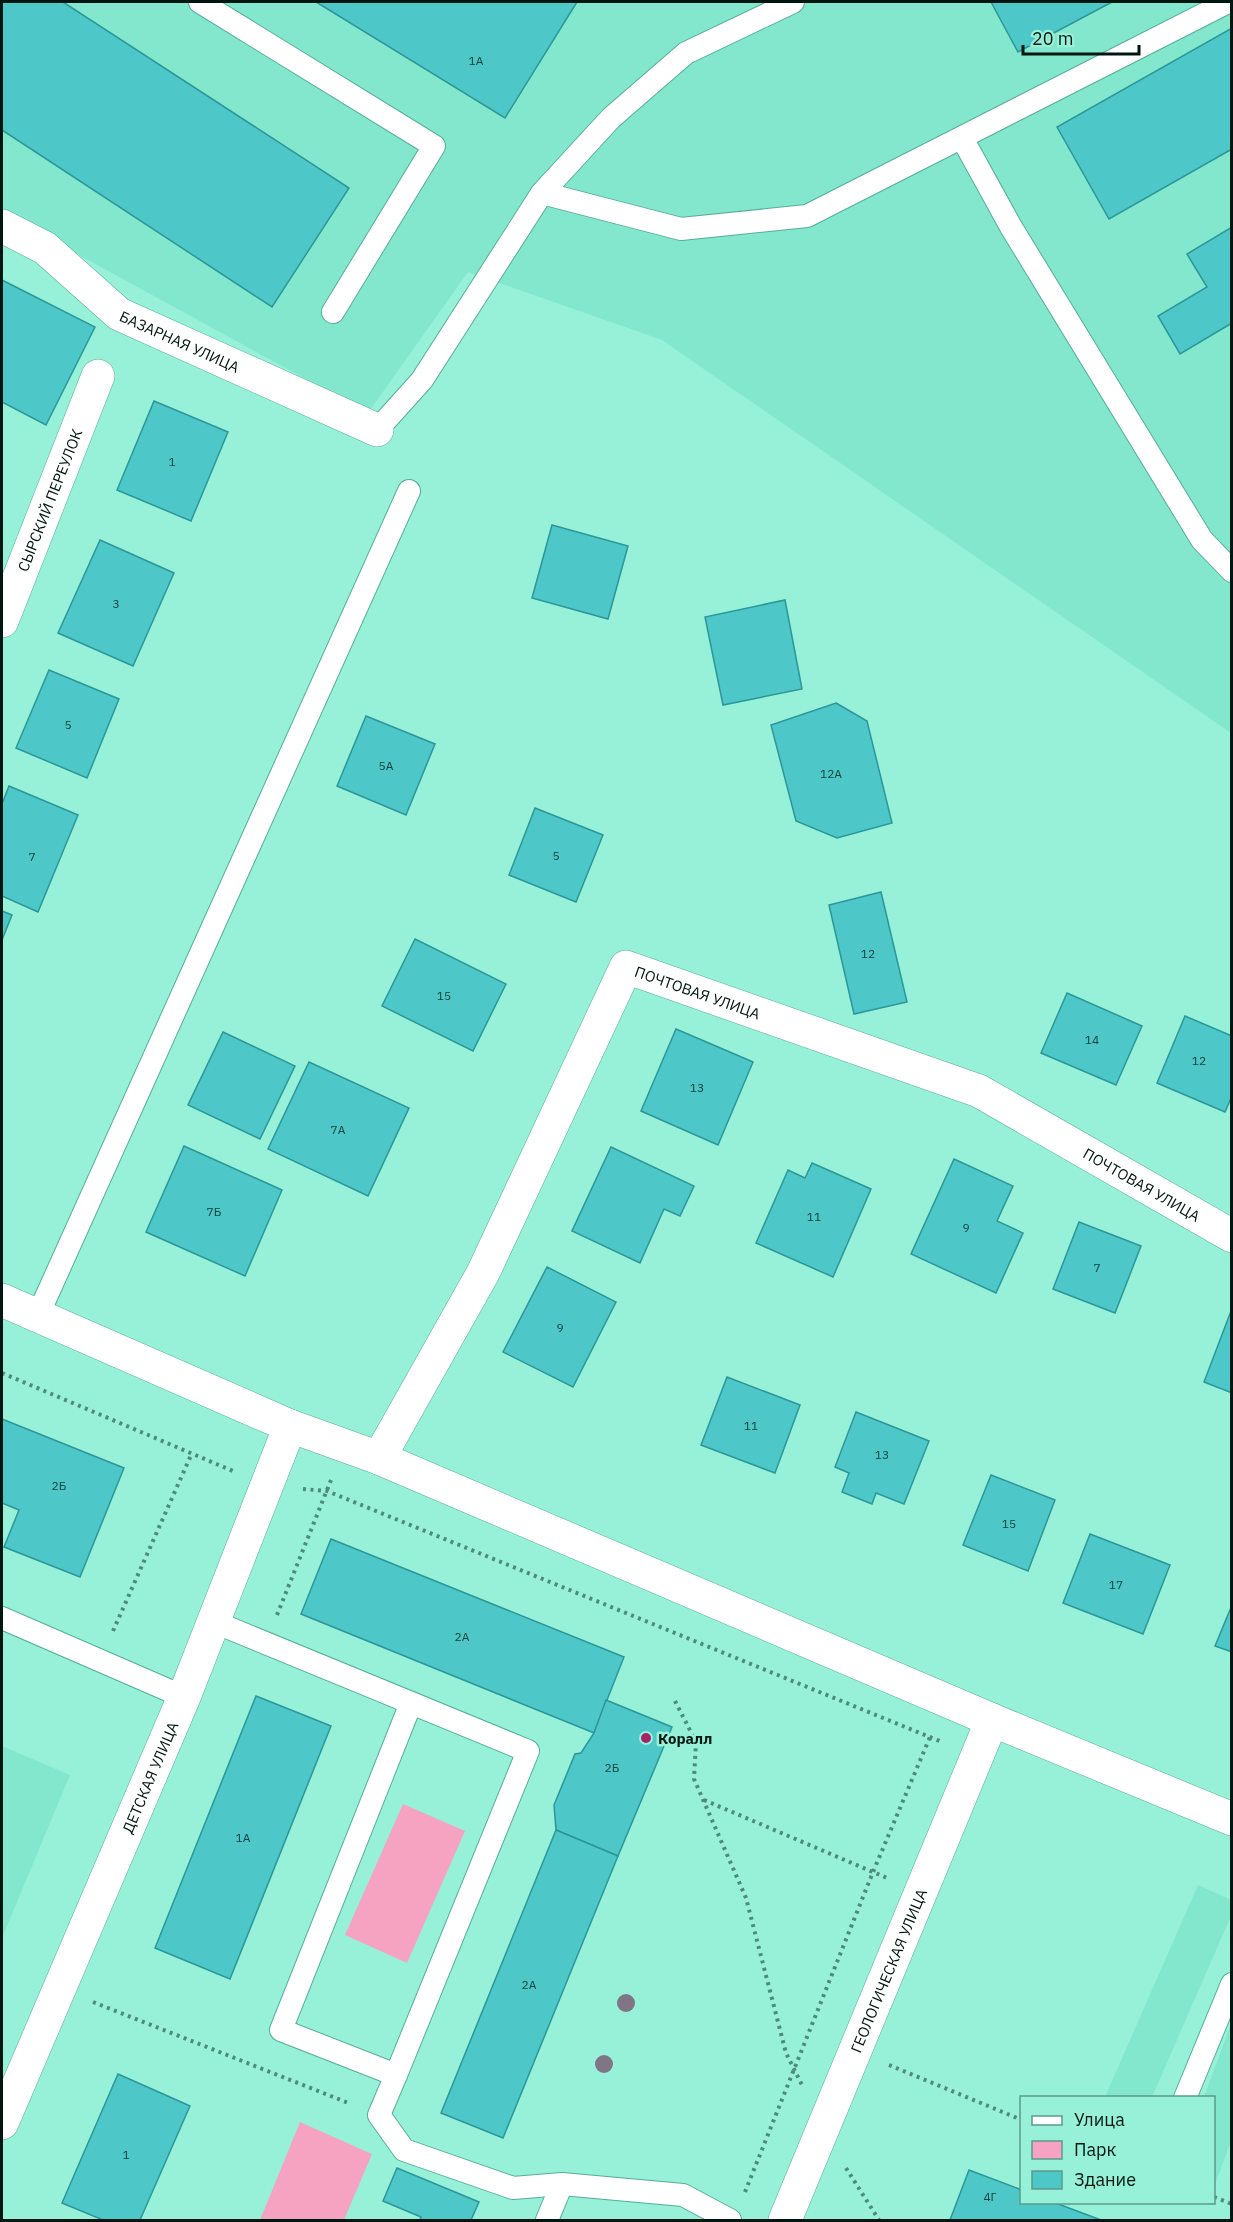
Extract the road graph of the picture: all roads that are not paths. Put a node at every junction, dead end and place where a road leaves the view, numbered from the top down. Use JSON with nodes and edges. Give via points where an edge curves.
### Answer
{"nodes":[{"id":1,"x":200,"y":2,"type":"edge"},
{"id":2,"x":794,"y":2,"type":"edge"},
{"id":3,"x":1228,"y":2,"type":"edge"},
{"id":4,"x":962,"y":138,"type":"junction"},
{"id":5,"x":542,"y":194,"type":"junction"},
{"id":6,"x":2,"y":225,"type":"edge"},
{"id":7,"x":333,"y":312,"type":"dead end"},
{"id":8,"x":98,"y":376,"type":"dead end"},
{"id":9,"x":377,"y":430,"type":"joint"},
{"id":10,"x":409,"y":491,"type":"dead end"},
{"id":11,"x":1232,"y":571,"type":"edge"},
{"id":12,"x":2,"y":621,"type":"edge"},
{"id":13,"x":1232,"y":1236,"type":"edge"},
{"id":14,"x":2,"y":1300,"type":"edge"},
{"id":15,"x":38,"y":1315,"type":"junction"},
{"id":16,"x":290,"y":1426,"type":"junction"},
{"id":17,"x":379,"y":1458,"type":"junction"},
{"id":18,"x":2,"y":1618,"type":"edge"},
{"id":19,"x":212,"y":1621,"type":"junction"},
{"id":20,"x":184,"y":1697,"type":"junction"},
{"id":21,"x":411,"y":1703,"type":"junction"},
{"id":22,"x":992,"y":1720,"type":"junction"},
{"id":23,"x":1232,"y":1819,"type":"edge"},
{"id":24,"x":1232,"y":1984,"type":"edge"},
{"id":25,"x":396,"y":2075,"type":"junction"},
{"id":26,"x":1185,"y":2096,"type":"edge"},
{"id":27,"x":2,"y":2123,"type":"edge"},
{"id":28,"x":562,"y":2184,"type":"junction"},
{"id":29,"x":547,"y":2220,"type":"edge"},
{"id":30,"x":730,"y":2220,"type":"edge"},
{"id":31,"x":785,"y":2220,"type":"edge"}],
"edges":[{"from":1,"to":7,"type":"lane","via":[[434,146]]},
{"from":2,"to":5,"type":"lane","via":[[686,53],[611,118]]},
{"from":3,"to":4,"type":"lane"},
{"from":4,"to":5,"type":"lane","via":[[807,216],[681,229]]},
{"from":4,"to":11,"type":"lane","via":[[1011,227],[1202,540]]},
{"from":5,"to":9,"type":"lane","via":[[422,380]]},
{"from":6,"to":9,"type":"street","name":"БАЗАРНАЯ УЛИЦА","via":[[45,248],[119,314]]},
{"from":8,"to":12,"type":"street","name":"СЫРСКИЙ ПЕРЕУЛОК"},
{"from":10,"to":15,"type":"lane"},
{"from":13,"to":17,"type":"street","name":"ПОЧТОВАЯ УЛИЦА","via":[[979,1091],[626,967],[483,1273]]},
{"from":14,"to":15,"type":"street"},
{"from":15,"to":16,"type":"street"},
{"from":16,"to":17,"type":"street"},
{"from":16,"to":19,"type":"street","name":"ДЕТСКАЯ УЛИЦА"},
{"from":17,"to":22,"type":"street"},
{"from":18,"to":20,"type":"lane"},
{"from":19,"to":20,"type":"street","name":"ДЕТСКАЯ УЛИЦА"},
{"from":19,"to":21,"type":"lane"},
{"from":20,"to":27,"type":"street","name":"ДЕТСКАЯ УЛИЦА"},
{"from":21,"to":25,"type":"lane","via":[[281,2030]]},
{"from":21,"to":25,"type":"lane","via":[[528,1751]]},
{"from":22,"to":23,"type":"street"},
{"from":22,"to":31,"type":"street","name":"ГЕОЛОГИЧЕСКАЯ УЛИЦА"},
{"from":24,"to":26,"type":"lane"},
{"from":25,"to":28,"type":"lane","via":[[379,2115],[404,2150],[513,2188]]},
{"from":28,"to":29,"type":"lane"},
{"from":28,"to":30,"type":"lane","via":[[683,2195]]}]}
